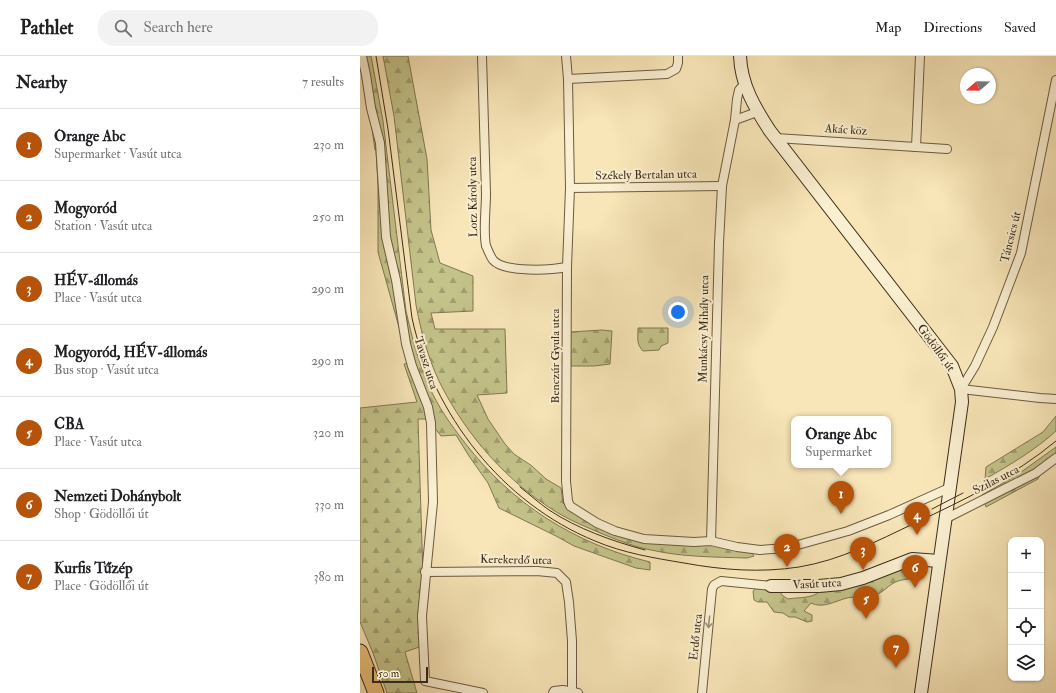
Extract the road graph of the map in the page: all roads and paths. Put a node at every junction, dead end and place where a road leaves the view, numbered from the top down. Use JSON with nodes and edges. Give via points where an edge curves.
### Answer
{"nodes":[{"id":1,"x":362,"y":56,"type":"edge"},
{"id":2,"x":482,"y":56,"type":"edge"},
{"id":3,"x":566,"y":56,"type":"edge"},
{"id":4,"x":678,"y":56,"type":"edge"},
{"id":5,"x":740,"y":56,"type":"edge"},
{"id":6,"x":920,"y":56,"type":"edge"},
{"id":7,"x":568,"y":79,"type":"junction"},
{"id":8,"x":1056,"y":80,"type":"edge"},
{"id":9,"x":745,"y":83,"type":"junction"},
{"id":10,"x":757,"y":112,"type":"junction"},
{"id":11,"x":735,"y":120,"type":"junction"},
{"id":12,"x":776,"y":138,"type":"junction"},
{"id":13,"x":916,"y":146,"type":"junction"},
{"id":14,"x":947,"y":149,"type":"dead end"},
{"id":15,"x":722,"y":186,"type":"junction"},
{"id":16,"x":570,"y":188,"type":"junction"},
{"id":17,"x":567,"y":267,"type":"junction"},
{"id":18,"x":961,"y":389,"type":"junction"},
{"id":19,"x":1056,"y":398,"type":"edge"},
{"id":20,"x":1056,"y":458,"type":"edge"},
{"id":21,"x":949,"y":488,"type":"junction"},
{"id":22,"x":945,"y":519,"type":"junction"},
{"id":23,"x":711,"y":541,"type":"junction"},
{"id":24,"x":939,"y":561,"type":"junction"},
{"id":25,"x":425,"y":572,"type":"junction"},
{"id":26,"x":715,"y":584,"type":"joint"},
{"id":27,"x":771,"y":586,"type":"joint"},
{"id":28,"x":360,"y":652,"type":"edge"},
{"id":29,"x":553,"y":692,"type":"edge"},
{"id":30,"x":575,"y":692,"type":"edge"},
{"id":31,"x":376,"y":693,"type":"edge"},
{"id":32,"x":483,"y":693,"type":"edge"},
{"id":33,"x":702,"y":693,"type":"edge"},
{"id":34,"x":921,"y":693,"type":"edge"}],
"edges":[{"from":1,"to":25,"type":"street","name":"Tavasz utca","via":[[380,143],[386,237],[406,344],[431,423],[432,502]]},
{"from":2,"to":17,"type":"street","name":"Lotz Károly utca","via":[[486,246],[498,264],[505,266],[538,270]]},
{"from":3,"to":7,"type":"street","name":"Benczúr Gyula utca"},
{"from":4,"to":7,"type":"street","via":[[676,69],[667,74]]},
{"from":5,"to":9,"type":"main road","name":"Gödöllői út"},
{"from":6,"to":13,"type":"street"},
{"from":7,"to":16,"type":"street","name":"Benczúr Gyula utca"},
{"from":8,"to":18,"type":"street","name":"Táncsics út","via":[[1021,253],[993,327]]},
{"from":9,"to":10,"type":"main road","name":"Gödöllői út"},
{"from":9,"to":11,"type":"street","name":"Munkácsy Mihály utca","via":[[739,90]]},
{"from":10,"to":11,"type":"street"},
{"from":10,"to":12,"type":"main road","name":"Gödöllői út"},
{"from":11,"to":15,"type":"street","name":"Munkácsy Mihály utca"},
{"from":12,"to":13,"type":"street","name":"Akác köz"},
{"from":12,"to":18,"type":"main road","name":"Gödöllői út","via":[[952,366]]},
{"from":13,"to":14,"type":"street","name":"Akác köz"},
{"from":15,"to":16,"type":"street","name":"Székely Bertalan utca"},
{"from":15,"to":23,"type":"street","name":"Munkácsy Mihály utca"},
{"from":16,"to":17,"type":"street","name":"Benczúr Gyula utca"},
{"from":17,"to":23,"type":"street","name":"Benczúr Gyula utca","via":[[568,501],[574,509],[597,523],[630,536],[661,540]]},
{"from":18,"to":19,"type":"street"},
{"from":18,"to":21,"type":"main road","name":"Gödöllői út","via":[[962,402]]},
{"from":20,"to":22,"type":"street","name":"Szilas utca","via":[[1036,473]]},
{"from":21,"to":22,"type":"main road","name":"Gödöllői út"},
{"from":21,"to":23,"type":"street","via":[[848,531],[787,548],[750,549]]},
{"from":22,"to":24,"type":"main road","name":"Gödöllői út"},
{"from":24,"to":27,"type":"main road","name":"Vasút utca","via":[[912,559],[841,584]]},
{"from":24,"to":34,"type":"main road","name":"Gödöllői út"},
{"from":25,"to":30,"type":"street","name":"Kerekerdő utca","via":[[537,570],[557,573],[566,582]]},
{"from":25,"to":32,"type":"street","name":"Tavasz utca","via":[[422,616],[425,681]]},
{"from":26,"to":27,"type":"street","name":"Vasút utca","via":[[721,581]]},
{"from":26,"to":33,"type":"street","name":"Erdő utca","one_way":true,"via":[[712,589]]},
{"from":28,"to":31,"type":"highway"},
{"from":29,"to":30,"type":"street"}]}
